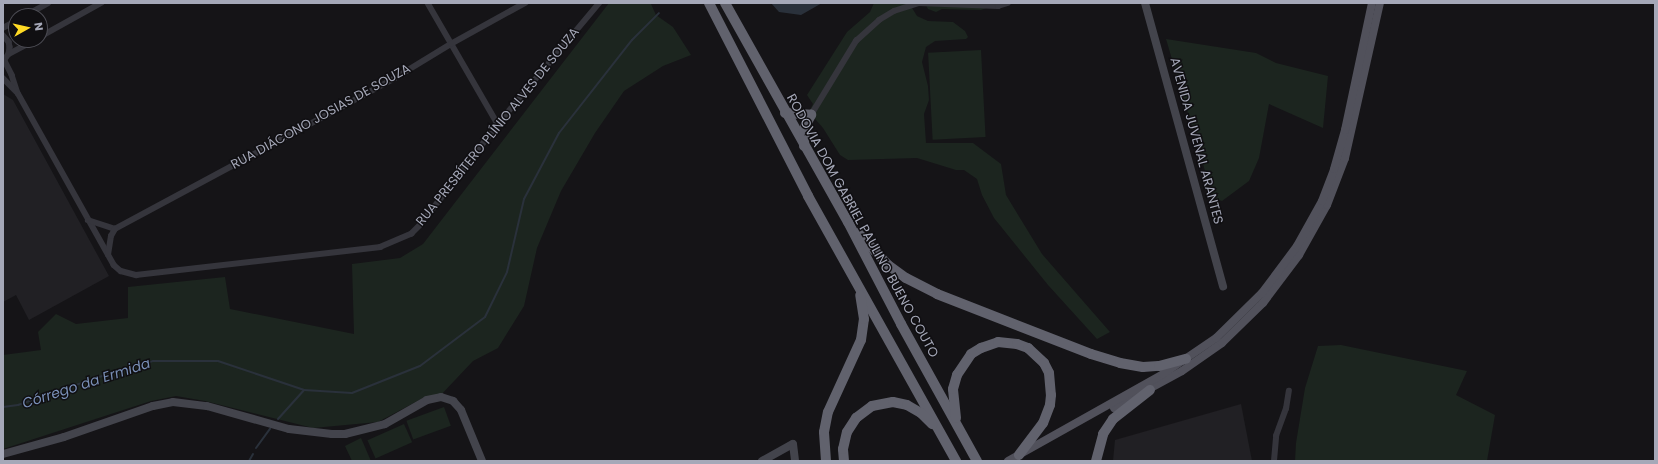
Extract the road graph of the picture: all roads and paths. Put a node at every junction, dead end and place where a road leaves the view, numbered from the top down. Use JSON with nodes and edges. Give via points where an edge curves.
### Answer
{"nodes":[{"id":1,"x":48,"y":3,"type":"edge"},
{"id":2,"x":101,"y":3,"type":"edge"},
{"id":3,"x":428,"y":3,"type":"edge"},
{"id":4,"x":525,"y":3,"type":"edge"},
{"id":5,"x":599,"y":3,"type":"edge"},
{"id":6,"x":709,"y":3,"type":"edge"},
{"id":7,"x":725,"y":3,"type":"edge"},
{"id":8,"x":919,"y":3,"type":"edge"},
{"id":9,"x":1008,"y":3,"type":"edge"},
{"id":10,"x":1145,"y":3,"type":"edge"},
{"id":11,"x":1372,"y":3,"type":"edge"},
{"id":12,"x":1380,"y":3,"type":"edge"},
{"id":13,"x":39,"y":8,"type":"edge"},
{"id":14,"x":48,"y":33,"type":"edge"},
{"id":15,"x":3,"y":35,"type":"edge"},
{"id":16,"x":451,"y":44,"type":"junction"},
{"id":17,"x":20,"y":48,"type":"edge"},
{"id":18,"x":9,"y":54,"type":"junction"},
{"id":19,"x":4,"y":62,"type":"edge"},
{"id":20,"x":3,"y":78,"type":"edge"},
{"id":21,"x":18,"y":93,"type":"junction"},
{"id":22,"x":785,"y":113,"type":"junction"},
{"id":23,"x":811,"y":114,"type":"junction"},
{"id":24,"x":498,"y":124,"type":"junction"},
{"id":25,"x":804,"y":146,"type":"junction"},
{"id":26,"x":88,"y":220,"type":"junction"},
{"id":27,"x":848,"y":222,"type":"junction"},
{"id":28,"x":116,"y":229,"type":"junction"},
{"id":29,"x":108,"y":255,"type":"junction"},
{"id":30,"x":851,"y":272,"type":"junction"},
{"id":31,"x":1223,"y":286,"type":"dead end"},
{"id":32,"x":1186,"y":359,"type":"junction"},
{"id":33,"x":1150,"y":390,"type":"junction"},
{"id":34,"x":1289,"y":391,"type":"dead end"},
{"id":35,"x":956,"y":422,"type":"junction"},
{"id":36,"x":941,"y":434,"type":"junction"},
{"id":37,"x":3,"y":454,"type":"edge"},
{"id":38,"x":1019,"y":458,"type":"edge"},
{"id":39,"x":976,"y":460,"type":"edge"},
{"id":40,"x":482,"y":461,"type":"edge"},
{"id":41,"x":762,"y":461,"type":"edge"},
{"id":42,"x":795,"y":461,"type":"edge"},
{"id":43,"x":826,"y":461,"type":"edge"},
{"id":44,"x":844,"y":461,"type":"edge"},
{"id":45,"x":956,"y":461,"type":"edge"},
{"id":46,"x":1008,"y":461,"type":"edge"},
{"id":47,"x":1096,"y":461,"type":"edge"},
{"id":48,"x":1274,"y":461,"type":"edge"}],
"edges":[{"from":1,"to":13,"type":"street"},
{"from":2,"to":14,"type":"street"},
{"from":3,"to":16,"type":"street"},
{"from":4,"to":16,"type":"street","name":"RUA DIÁCONO JOSIAS DE SOUZA"},
{"from":5,"to":24,"type":"street","name":"RUA PRESBÍTERO PLÍNIO ALVES DE SOUZA"},
{"from":6,"to":30,"type":"highway","via":[[808,196]]},
{"from":7,"to":22,"type":"highway","name":"RODOVIA DOM GABRIEL PAULINO BUENO COUTO"},
{"from":8,"to":9,"type":"street","via":[[998,6]]},
{"from":8,"to":23,"type":"street","via":[[904,7],[879,20],[856,41]]},
{"from":10,"to":31,"type":"street","name":"AVENIDA JUVENAL ARANTES"},
{"from":11,"to":32,"type":"main road","via":[[1339,155],[1322,201],[1297,246],[1262,294],[1225,330]]},
{"from":12,"to":33,"type":"main road","via":[[1345,158],[1327,205],[1309,240],[1287,273],[1242,325],[1222,343]]},
{"from":15,"to":18,"type":"street","via":[[8,42]]},
{"from":16,"to":24,"type":"street"},
{"from":16,"to":28,"type":"street","name":"RUA DIÁCONO JOSIAS DE SOUZA","via":[[395,78]]},
{"from":17,"to":18,"type":"street"},
{"from":18,"to":19,"type":"street"},
{"from":19,"to":21,"type":"street","via":[[12,74]]},
{"from":20,"to":21,"type":"street"},
{"from":21,"to":26,"type":"street","name":"RUA PRESBÍTERO PLÍNIO ALVES DE SOUZA"},
{"from":22,"to":23,"type":"highway"},
{"from":22,"to":25,"type":"highway","name":"RODOVIA DOM GABRIEL PAULINO BUENO COUTO"},
{"from":23,"to":25,"type":"highway","via":[[805,126]]},
{"from":24,"to":29,"type":"street","name":"RUA PRESBÍTERO PLÍNIO ALVES DE SOUZA","via":[[421,224],[411,234],[380,247],[136,275],[120,271]]},
{"from":25,"to":27,"type":"highway","name":"RODOVIA DOM GABRIEL PAULINO BUENO COUTO"},
{"from":26,"to":28,"type":"street"},
{"from":26,"to":29,"type":"street","name":"RUA PRESBÍTERO PLÍNIO ALVES DE SOUZA"},
{"from":27,"to":32,"type":"highway","via":[[888,265],[906,278],[937,294],[1091,354],[1120,362],[1143,367]]},
{"from":27,"to":35,"type":"highway","name":"RODOVIA DOM GABRIEL PAULINO BUENO COUTO"},
{"from":28,"to":29,"type":"street"},
{"from":30,"to":36,"type":"highway"},
{"from":30,"to":43,"type":"highway","via":[[862,301],[864,319],[861,340],[828,412],[824,432]]},
{"from":32,"to":38,"type":"main road"},
{"from":33,"to":38,"type":"main road"},
{"from":33,"to":47,"type":"highway","via":[[1113,419],[1103,434]]},
{"from":34,"to":48,"type":"street","via":[[1286,409],[1276,436]]},
{"from":35,"to":38,"type":"highway","via":[[953,389],[957,375],[971,354],[998,342],[1028,348],[1044,363],[1049,373],[1051,400],[1043,423]]},
{"from":35,"to":39,"type":"highway","name":"RODOVIA DOM GABRIEL PAULINO BUENO COUTO"},
{"from":36,"to":44,"type":"highway","via":[[921,413],[907,405],[893,402],[878,404],[861,413],[852,422],[844,440]]},
{"from":36,"to":45,"type":"highway"},
{"from":37,"to":40,"type":"street","via":[[153,406],[173,402],[207,406],[309,433],[345,434],[385,424],[426,400],[441,397],[453,401],[462,410]]},
{"from":38,"to":46,"type":"main road"},
{"from":41,"to":42,"type":"street","via":[[793,444]]}]}
